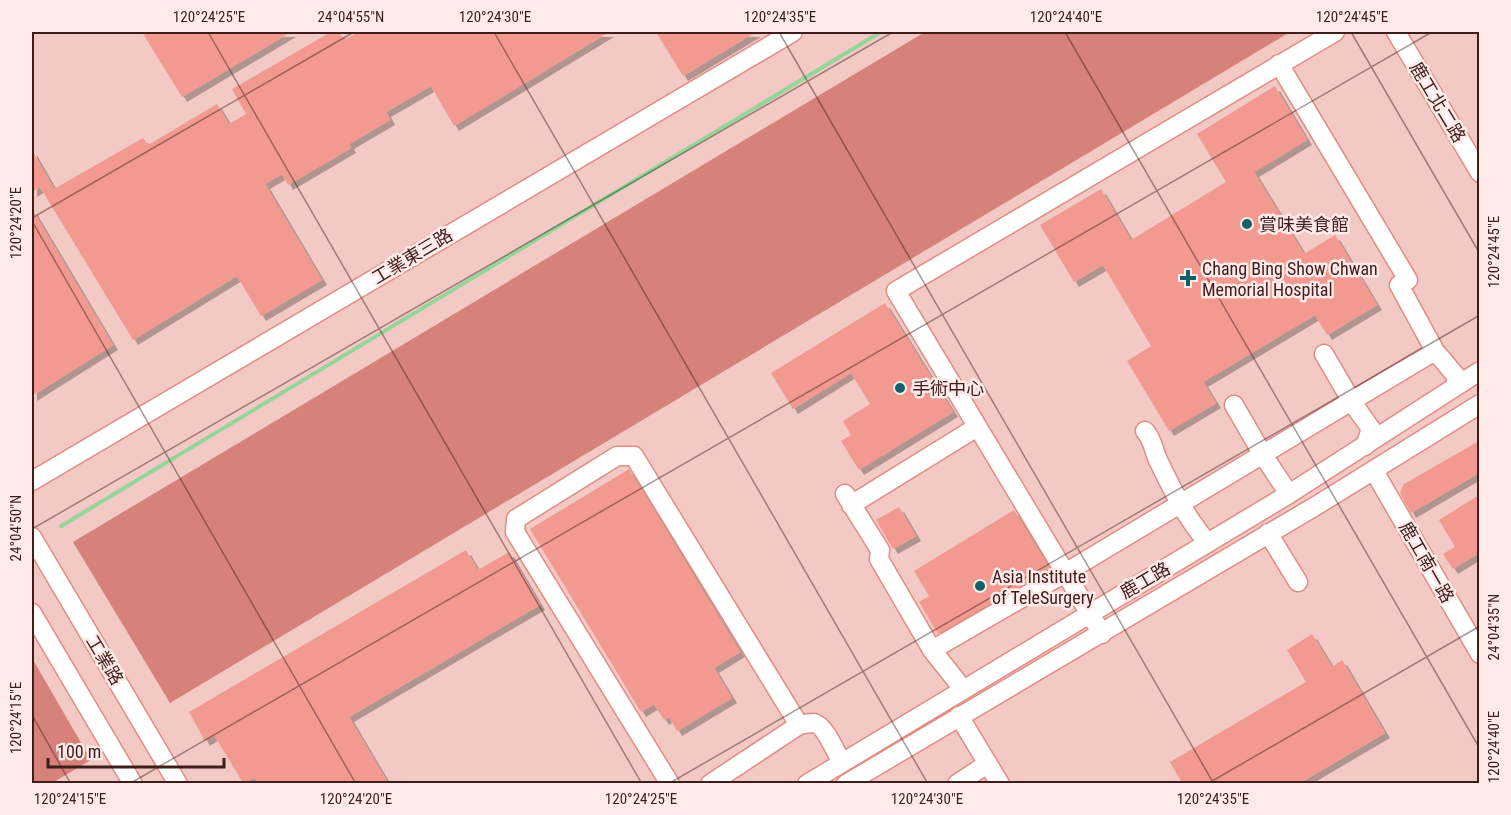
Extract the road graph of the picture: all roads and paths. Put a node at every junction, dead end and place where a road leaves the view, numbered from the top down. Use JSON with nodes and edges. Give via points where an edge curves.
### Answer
{"nodes":[{"id":1,"x":793,"y":32,"type":"edge"},
{"id":2,"x":1335,"y":32,"type":"edge"},
{"id":3,"x":1396,"y":32,"type":"edge"},
{"id":4,"x":1279,"y":64,"type":"junction"},
{"id":5,"x":1479,"y":173,"type":"edge"},
{"id":6,"x":1435,"y":351,"type":"junction"},
{"id":7,"x":1324,"y":354,"type":"dead end"},
{"id":8,"x":1479,"y":371,"type":"edge"},
{"id":9,"x":1455,"y":386,"type":"junction"},
{"id":10,"x":1352,"y":402,"type":"junction"},
{"id":11,"x":1479,"y":404,"type":"edge"},
{"id":12,"x":1234,"y":405,"type":"dead end"},
{"id":13,"x":977,"y":428,"type":"junction"},
{"id":14,"x":1145,"y":431,"type":"dead end"},
{"id":15,"x":1365,"y":446,"type":"junction"},
{"id":16,"x":1263,"y":455,"type":"junction"},
{"id":17,"x":1374,"y":471,"type":"junction"},
{"id":18,"x":32,"y":481,"type":"edge"},
{"id":19,"x":1289,"y":494,"type":"junction"},
{"id":20,"x":1180,"y":505,"type":"junction"},
{"id":21,"x":1268,"y":533,"type":"junction"},
{"id":22,"x":32,"y":537,"type":"edge"},
{"id":23,"x":1208,"y":543,"type":"junction"},
{"id":24,"x":1065,"y":573,"type":"junction"},
{"id":25,"x":1298,"y":582,"type":"dead end"},
{"id":26,"x":32,"y":613,"type":"edge"},
{"id":27,"x":1090,"y":613,"type":"junction"},
{"id":28,"x":1102,"y":634,"type":"junction"},
{"id":29,"x":932,"y":650,"type":"junction"},
{"id":30,"x":1479,"y":654,"type":"edge"},
{"id":31,"x":963,"y":689,"type":"junction"},
{"id":32,"x":958,"y":716,"type":"junction"},
{"id":33,"x":799,"y":725,"type":"junction"},
{"id":34,"x":842,"y":763,"type":"junction"},
{"id":35,"x":987,"y":764,"type":"junction"},
{"id":36,"x":133,"y":783,"type":"edge"},
{"id":37,"x":178,"y":783,"type":"edge"},
{"id":38,"x":670,"y":783,"type":"edge"},
{"id":39,"x":710,"y":783,"type":"edge"},
{"id":40,"x":807,"y":783,"type":"edge"},
{"id":41,"x":846,"y":783,"type":"edge"},
{"id":42,"x":957,"y":783,"type":"edge"},
{"id":43,"x":1000,"y":783,"type":"edge"}],
"edges":[{"from":1,"to":18,"type":"street","name":"工業東三路"},
{"from":2,"to":4,"type":"street"},
{"from":3,"to":5,"type":"street","name":"鹿工北二路"},
{"from":4,"to":6,"type":"street","via":[[1408,280],[1399,285]]},
{"from":4,"to":13,"type":"street","via":[[896,291]]},
{"from":6,"to":9,"type":"street","via":[[1457,377]]},
{"from":6,"to":10,"type":"street"},
{"from":7,"to":10,"type":"street"},
{"from":8,"to":9,"type":"street","name":"鹿工路"},
{"from":9,"to":15,"type":"street","name":"鹿工路"},
{"from":10,"to":15,"type":"street","via":[[1371,429]]},
{"from":10,"to":16,"type":"street"},
{"from":11,"to":17,"type":"street","name":"鹿工路"},
{"from":12,"to":16,"type":"street"},
{"from":13,"to":24,"type":"street"},
{"from":13,"to":29,"type":"street","via":[[848,499],[880,550],[879,559]]},
{"from":14,"to":20,"type":"street"},
{"from":15,"to":19,"type":"street","name":"鹿工路"},
{"from":16,"to":19,"type":"street"},
{"from":16,"to":20,"type":"street"},
{"from":17,"to":21,"type":"street","name":"鹿工路"},
{"from":17,"to":30,"type":"street","name":"鹿工南一路"},
{"from":19,"to":23,"type":"street","name":"鹿工路"},
{"from":20,"to":23,"type":"street"},
{"from":20,"to":24,"type":"street"},
{"from":21,"to":25,"type":"street"},
{"from":21,"to":28,"type":"street","name":"鹿工路"},
{"from":22,"to":37,"type":"street","name":"工業路"},
{"from":23,"to":27,"type":"street","name":"鹿工路"},
{"from":24,"to":27,"type":"street"},
{"from":24,"to":29,"type":"street"},
{"from":26,"to":36,"type":"street"},
{"from":27,"to":28,"type":"street"},
{"from":27,"to":31,"type":"street","name":"鹿工路"},
{"from":28,"to":32,"type":"street","name":"鹿工路"},
{"from":29,"to":31,"type":"street"},
{"from":31,"to":34,"type":"street","name":"鹿工路"},
{"from":32,"to":35,"type":"street"},
{"from":32,"to":41,"type":"street","name":"鹿工路"},
{"from":33,"to":34,"type":"street","via":[[818,725]]},
{"from":33,"to":38,"type":"street","via":[[634,456],[617,456],[516,519],[515,532]]},
{"from":33,"to":39,"type":"street"},
{"from":34,"to":40,"type":"street","name":"鹿工路"},
{"from":35,"to":42,"type":"street"},
{"from":35,"to":43,"type":"street"}]}
